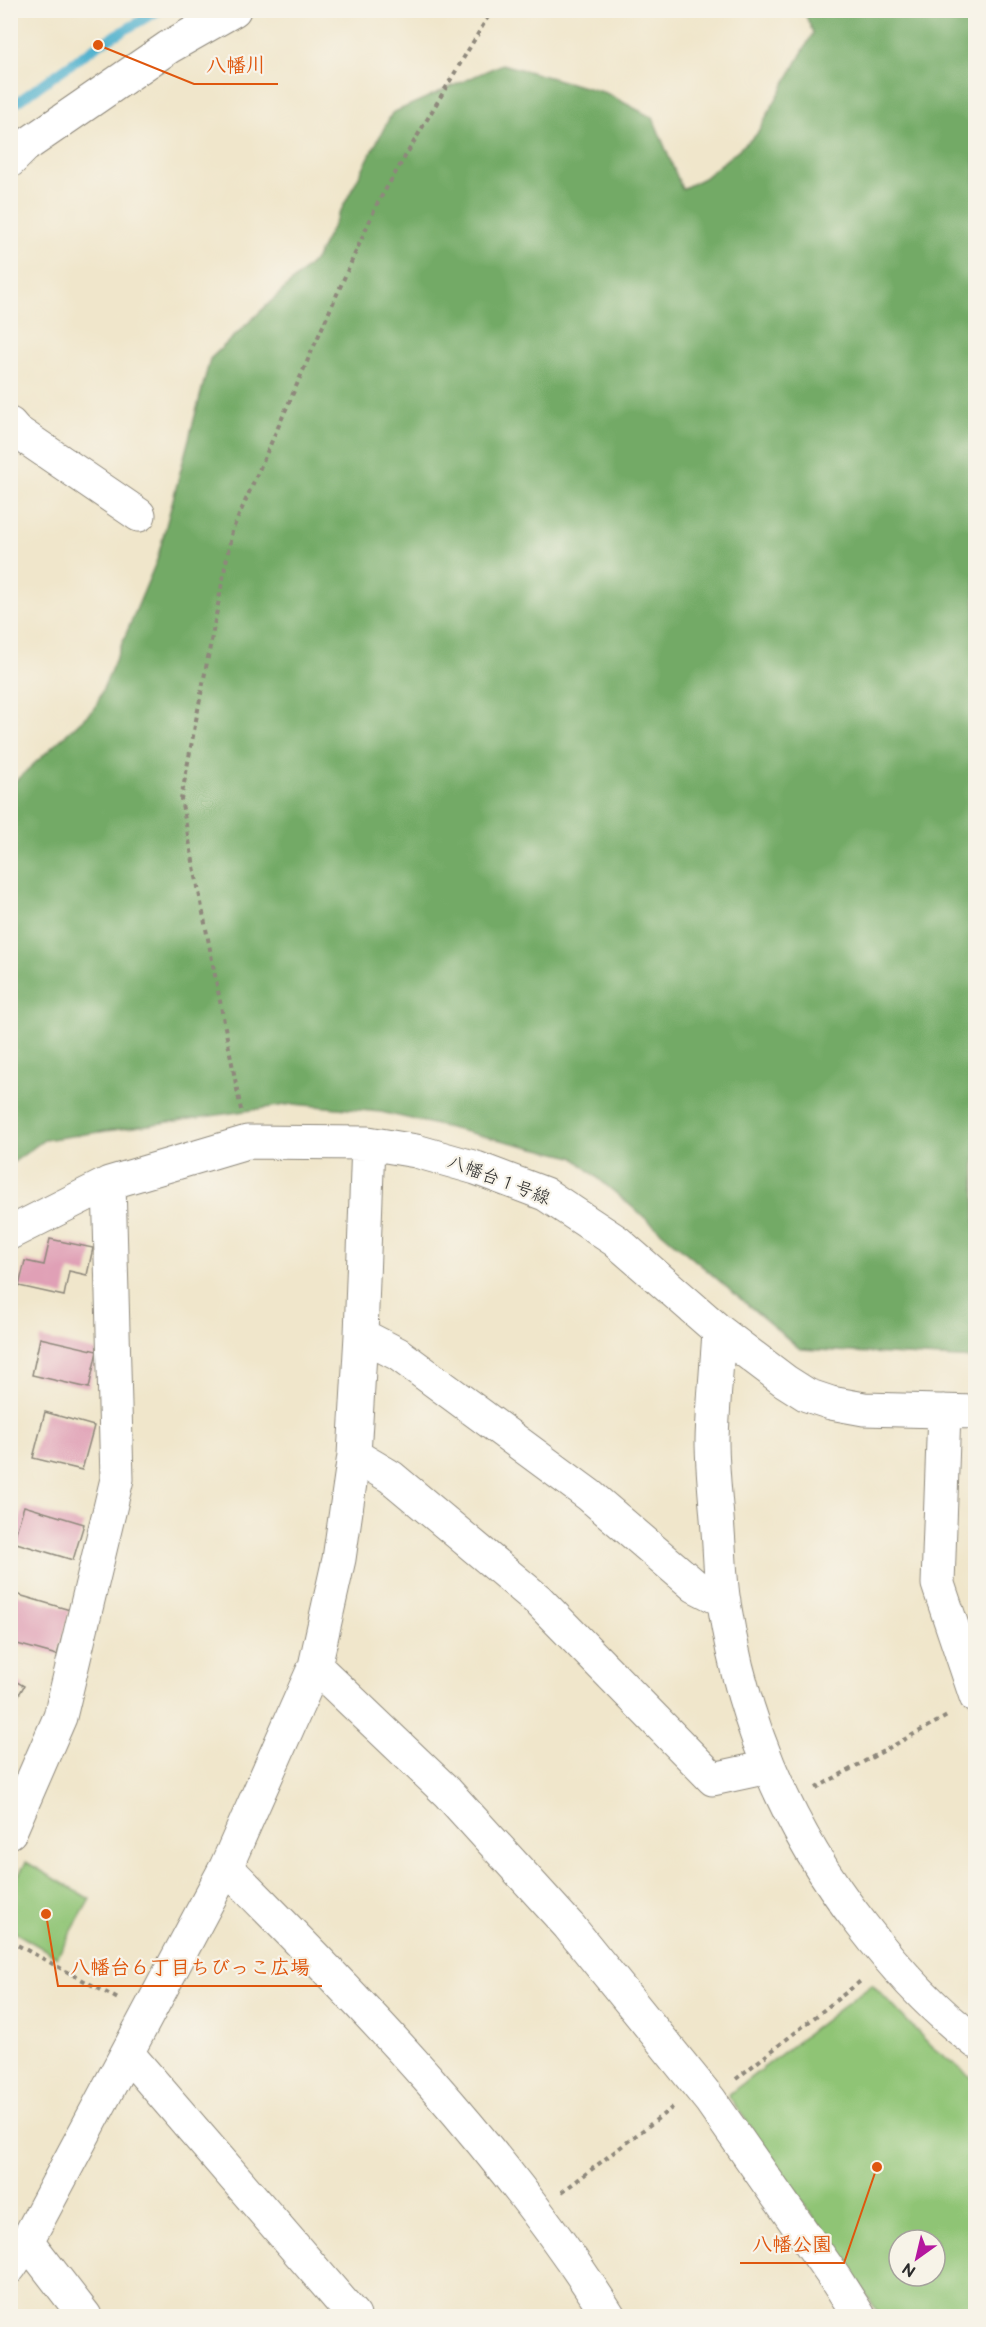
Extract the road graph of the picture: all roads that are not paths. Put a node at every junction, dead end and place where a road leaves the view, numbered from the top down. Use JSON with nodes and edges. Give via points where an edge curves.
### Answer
{"nodes":[{"id":1,"x":234,"y":10,"type":"edge"},
{"id":2,"x":10,"y":161,"type":"edge"},
{"id":3,"x":12,"y":430,"type":"edge"},
{"id":4,"x":139,"y":515,"type":"dead end"},
{"id":5,"x":368,"y":1143,"type":"junction"},
{"id":6,"x":109,"y":1183,"type":"junction"},
{"id":7,"x":10,"y":1233,"type":"edge"},
{"id":8,"x":719,"y":1331,"type":"junction"},
{"id":9,"x":361,"y":1335,"type":"junction"},
{"id":10,"x":960,"y":1412,"type":"edge"},
{"id":11,"x":354,"y":1455,"type":"junction"},
{"id":12,"x":724,"y":1601,"type":"junction"},
{"id":13,"x":315,"y":1666,"type":"junction"},
{"id":14,"x":965,"y":1705,"type":"edge"},
{"id":15,"x":768,"y":1767,"type":"junction"},
{"id":16,"x":10,"y":1832,"type":"edge"},
{"id":17,"x":226,"y":1867,"type":"junction"},
{"id":18,"x":975,"y":2042,"type":"edge"},
{"id":19,"x":128,"y":2054,"type":"junction"},
{"id":20,"x":19,"y":2254,"type":"edge"},
{"id":21,"x":86,"y":2316,"type":"edge"},
{"id":22,"x":354,"y":2316,"type":"edge"},
{"id":23,"x":609,"y":2316,"type":"edge"},
{"id":24,"x":859,"y":2316,"type":"edge"}],
"edges":[{"from":1,"to":2,"type":"street","via":[[169,47],[25,146]]},
{"from":3,"to":4,"type":"street"},
{"from":5,"to":6,"type":"street","name":"八幡台１号線","via":[[247,1142]]},
{"from":5,"to":8,"type":"street","name":"八幡台１号線","via":[[416,1151],[476,1168],[545,1194],[616,1240]]},
{"from":5,"to":9,"type":"street"},
{"from":6,"to":7,"type":"street","name":"八幡台１号線"},
{"from":6,"to":16,"type":"street","via":[[117,1479],[60,1717]]},
{"from":8,"to":10,"type":"street","name":"八幡台１号線","via":[[784,1382],[807,1395],[864,1409]]},
{"from":8,"to":12,"type":"street","via":[[712,1442]]},
{"from":9,"to":11,"type":"street"},
{"from":9,"to":12,"type":"street","via":[[398,1353],[589,1495],[696,1586]]},
{"from":10,"to":14,"type":"street","via":[[938,1584]]},
{"from":11,"to":13,"type":"street","via":[[339,1559]]},
{"from":11,"to":15,"type":"street","via":[[391,1477],[538,1600],[712,1779]]},
{"from":12,"to":15,"type":"street","via":[[746,1706]]},
{"from":13,"to":17,"type":"street"},
{"from":13,"to":24,"type":"street","via":[[447,1792],[569,1926],[705,2093]]},
{"from":15,"to":18,"type":"street","via":[[815,1860],[843,1901],[888,1959]]},
{"from":17,"to":19,"type":"street"},
{"from":17,"to":23,"type":"street","via":[[342,1983],[447,2102],[538,2210]]},
{"from":19,"to":20,"type":"street"},
{"from":19,"to":22,"type":"street"},
{"from":20,"to":21,"type":"street"}]}
